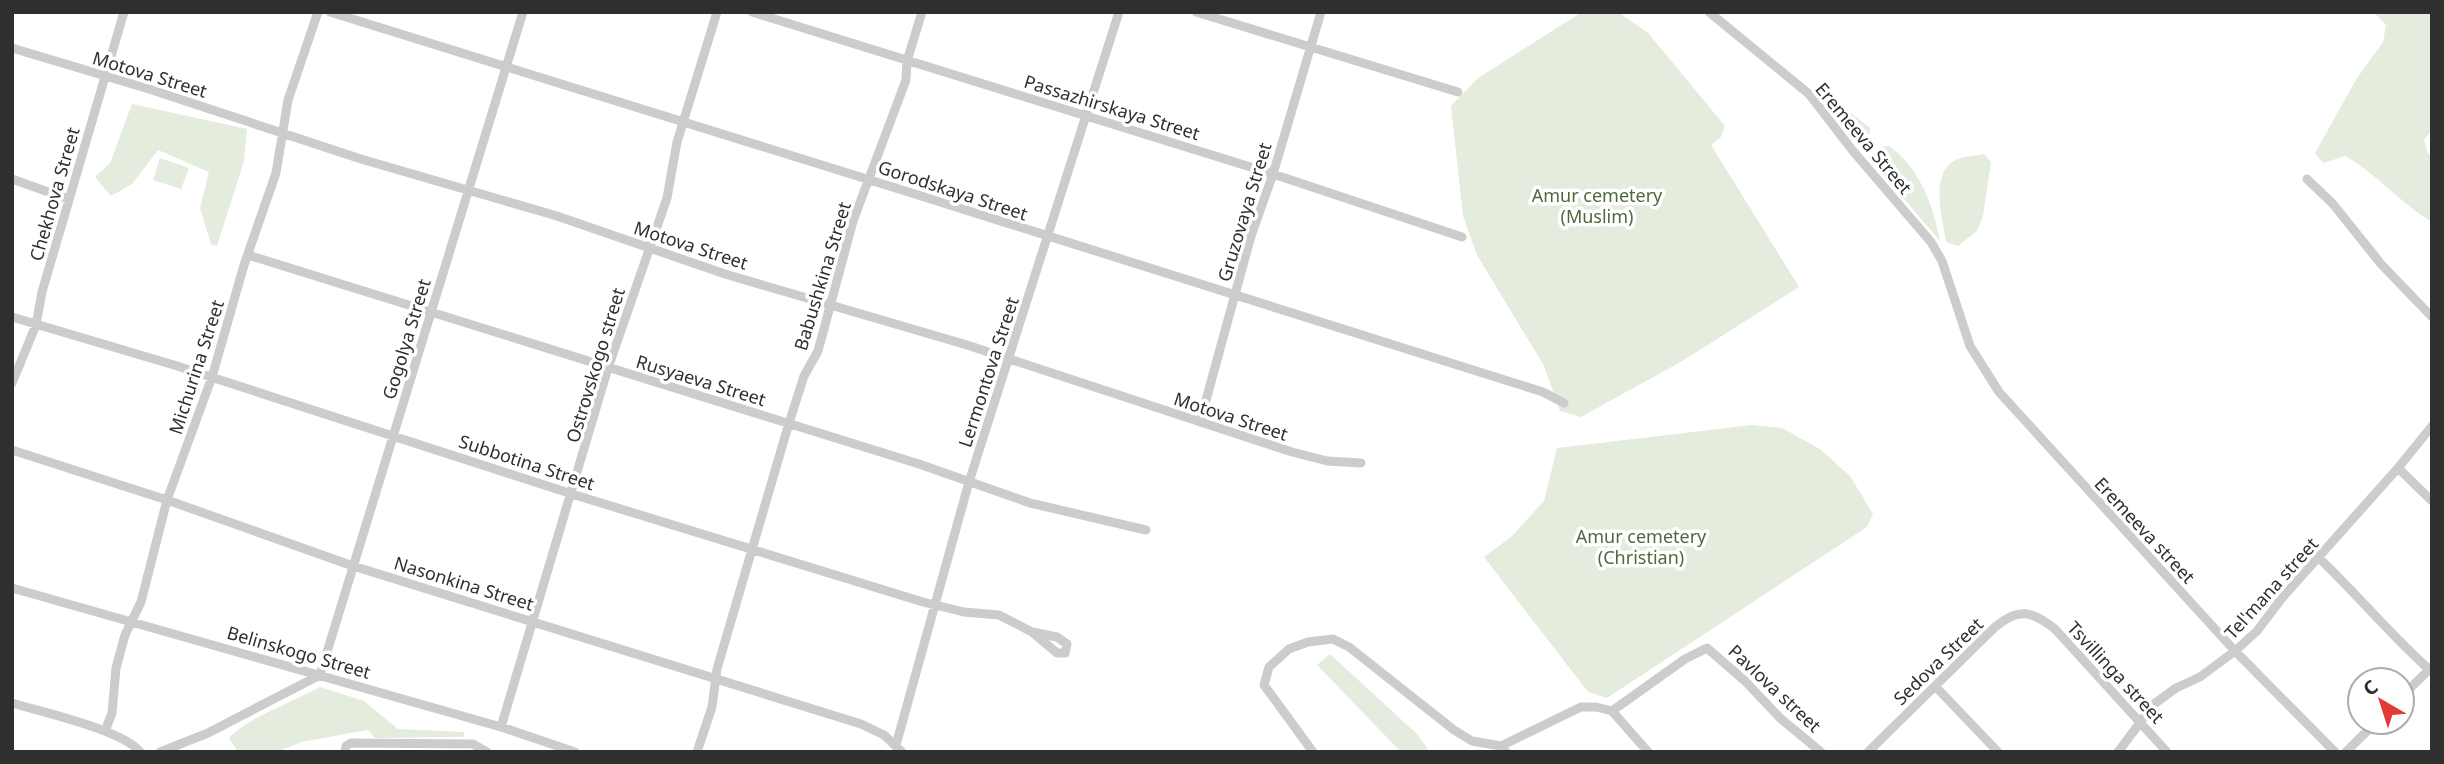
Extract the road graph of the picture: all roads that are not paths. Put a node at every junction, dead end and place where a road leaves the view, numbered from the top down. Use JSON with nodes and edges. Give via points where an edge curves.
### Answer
{"nodes":[{"id":1,"x":124,"y":12,"type":"edge"},
{"id":2,"x":318,"y":12,"type":"edge"},
{"id":3,"x":330,"y":12,"type":"edge"},
{"id":4,"x":523,"y":12,"type":"edge"},
{"id":5,"x":717,"y":12,"type":"edge"},
{"id":6,"x":752,"y":12,"type":"edge"},
{"id":7,"x":922,"y":12,"type":"edge"},
{"id":8,"x":1119,"y":12,"type":"edge"},
{"id":9,"x":1196,"y":12,"type":"edge"},
{"id":10,"x":1321,"y":12,"type":"edge"},
{"id":11,"x":1709,"y":12,"type":"edge"},
{"id":12,"x":1311,"y":47,"type":"junction"},
{"id":13,"x":12,"y":48,"type":"edge"},
{"id":14,"x":907,"y":61,"type":"junction"},
{"id":15,"x":506,"y":66,"type":"junction"},
{"id":16,"x":104,"y":76,"type":"junction"},
{"id":17,"x":1458,"y":92,"type":"dead end"},
{"id":18,"x":1086,"y":115,"type":"junction"},
{"id":19,"x":685,"y":120,"type":"junction"},
{"id":20,"x":283,"y":132,"type":"junction"},
{"id":21,"x":1273,"y":174,"type":"junction"},
{"id":22,"x":12,"y":179,"type":"edge"},
{"id":23,"x":870,"y":179,"type":"junction"},
{"id":24,"x":2306,"y":179,"type":"dead end"},
{"id":25,"x":467,"y":191,"type":"junction"},
{"id":26,"x":68,"y":199,"type":"junction"},
{"id":27,"x":1048,"y":237,"type":"junction"},
{"id":28,"x":1462,"y":237,"type":"dead end"},
{"id":29,"x":648,"y":248,"type":"junction"},
{"id":30,"x":248,"y":255,"type":"junction"},
{"id":31,"x":1234,"y":297,"type":"junction"},
{"id":32,"x":828,"y":306,"type":"junction"},
{"id":33,"x":431,"y":312,"type":"junction"},
{"id":34,"x":12,"y":317,"type":"edge"},
{"id":35,"x":2432,"y":317,"type":"edge"},
{"id":36,"x":36,"y":324,"type":"junction"},
{"id":37,"x":1007,"y":360,"type":"junction"},
{"id":38,"x":608,"y":368,"type":"junction"},
{"id":39,"x":212,"y":377,"type":"junction"},
{"id":40,"x":12,"y":383,"type":"edge"},
{"id":41,"x":1564,"y":403,"type":"dead end"},
{"id":42,"x":1199,"y":422,"type":"junction"},
{"id":43,"x":789,"y":423,"type":"junction"},
{"id":44,"x":2432,"y":426,"type":"edge"},
{"id":45,"x":393,"y":435,"type":"junction"},
{"id":46,"x":12,"y":450,"type":"edge"},
{"id":47,"x":1362,"y":463,"type":"dead end"},
{"id":48,"x":2398,"y":468,"type":"junction"},
{"id":49,"x":969,"y":482,"type":"junction"},
{"id":50,"x":572,"y":494,"type":"junction"},
{"id":51,"x":167,"y":500,"type":"junction"},
{"id":52,"x":2432,"y":501,"type":"edge"},
{"id":53,"x":1146,"y":530,"type":"dead end"},
{"id":54,"x":752,"y":550,"type":"junction"},
{"id":55,"x":2319,"y":558,"type":"junction"},
{"id":56,"x":353,"y":566,"type":"junction"},
{"id":57,"x":12,"y":588,"type":"edge"},
{"id":58,"x":933,"y":605,"type":"junction"},
{"id":59,"x":2039,"y":616,"type":"joint"},
{"id":60,"x":533,"y":621,"type":"junction"},
{"id":61,"x":132,"y":622,"type":"junction"},
{"id":62,"x":1032,"y":632,"type":"dead end"},
{"id":63,"x":2235,"y":651,"type":"junction"},
{"id":64,"x":2431,"y":669,"type":"edge"},
{"id":65,"x":320,"y":675,"type":"junction"},
{"id":66,"x":717,"y":678,"type":"junction"},
{"id":67,"x":2416,"y":683,"type":"edge"},
{"id":68,"x":1935,"y":686,"type":"junction"},
{"id":69,"x":12,"y":703,"type":"edge"},
{"id":70,"x":1612,"y":711,"type":"junction"},
{"id":71,"x":2140,"y":721,"type":"junction"},
{"id":72,"x":501,"y":727,"type":"junction"},
{"id":73,"x":106,"y":732,"type":"junction"},
{"id":74,"x":2362,"y":736,"type":"edge"},
{"id":75,"x":896,"y":748,"type":"edge"},
{"id":76,"x":1504,"y":749,"type":"edge"},
{"id":77,"x":140,"y":752,"type":"edge"},
{"id":78,"x":160,"y":752,"type":"edge"},
{"id":79,"x":345,"y":752,"type":"edge"},
{"id":80,"x":487,"y":752,"type":"edge"},
{"id":81,"x":575,"y":752,"type":"edge"},
{"id":82,"x":697,"y":752,"type":"edge"},
{"id":83,"x":1313,"y":752,"type":"edge"},
{"id":84,"x":1648,"y":752,"type":"edge"},
{"id":85,"x":1821,"y":752,"type":"edge"},
{"id":86,"x":1868,"y":752,"type":"edge"},
{"id":87,"x":1998,"y":752,"type":"edge"},
{"id":88,"x":2118,"y":752,"type":"edge"},
{"id":89,"x":2167,"y":752,"type":"edge"},
{"id":90,"x":2335,"y":752,"type":"edge"},
{"id":91,"x":2346,"y":752,"type":"edge"}],
"edges":[{"from":1,"to":16,"type":"street","name":"Chekhova Street"},
{"from":2,"to":20,"type":"street","name":"Michurina Street","via":[[288,100]]},
{"from":3,"to":15,"type":"street","name":"Gorodskaya Street"},
{"from":4,"to":15,"type":"street","name":"Gogolya Street"},
{"from":5,"to":19,"type":"street","name":"Ostrovskogo street"},
{"from":6,"to":14,"type":"street","name":"Passazhirskaya Street"},
{"from":7,"to":14,"type":"street","name":"Babushkina Street"},
{"from":8,"to":18,"type":"street","name":"Lermontova Street"},
{"from":9,"to":12,"type":"street"},
{"from":10,"to":12,"type":"street","name":"Gruzovaya Street"},
{"from":11,"to":63,"type":"street","name":"Eremeeva street","via":[[1809,94],[1937,251],[1970,346],[1999,392]]},
{"from":12,"to":17,"type":"street"},
{"from":12,"to":21,"type":"street","name":"Gruzovaya Street"},
{"from":13,"to":16,"type":"street","name":"Motova Street"},
{"from":14,"to":18,"type":"street","name":"Passazhirskaya Street"},
{"from":14,"to":23,"type":"street","name":"Babushkina Street","via":[[906,80]]},
{"from":15,"to":19,"type":"street","name":"Gorodskaya Street"},
{"from":15,"to":25,"type":"street","name":"Gogolya Street"},
{"from":16,"to":20,"type":"street","name":"Motova Street"},
{"from":16,"to":26,"type":"street","name":"Chekhova Street"},
{"from":18,"to":21,"type":"street","name":"Passazhirskaya Street"},
{"from":18,"to":27,"type":"street","name":"Lermontova Street"},
{"from":19,"to":23,"type":"street","name":"Gorodskaya Street"},
{"from":19,"to":29,"type":"street","name":"Ostrovskogo street","via":[[667,198]]},
{"from":20,"to":25,"type":"street","name":"Motova Street"},
{"from":20,"to":30,"type":"street","name":"Michurina Street","via":[[276,173]]},
{"from":21,"to":28,"type":"street","name":"Passazhirskaya Street"},
{"from":21,"to":31,"type":"street","name":"Gruzovaya Street"},
{"from":22,"to":26,"type":"street"},
{"from":23,"to":27,"type":"street","name":"Gorodskaya Street"},
{"from":23,"to":32,"type":"street","name":"Babushkina Street"},
{"from":24,"to":35,"type":"street"},
{"from":25,"to":29,"type":"street","name":"Motova Street"},
{"from":25,"to":33,"type":"street","name":"Gogolya Street"},
{"from":26,"to":36,"type":"street","name":"Chekhova Street"},
{"from":27,"to":31,"type":"street","name":"Gorodskaya Street"},
{"from":27,"to":37,"type":"street","name":"Lermontova Street"},
{"from":29,"to":32,"type":"street","name":"Motova Street"},
{"from":29,"to":38,"type":"street","name":"Ostrovskogo street"},
{"from":30,"to":33,"type":"street","name":"Rusyaeva Street"},
{"from":30,"to":39,"type":"street","name":"Michurina Street"},
{"from":31,"to":41,"type":"street","name":"Gorodskaya Street","via":[[1543,392]]},
{"from":31,"to":42,"type":"street","name":"Gruzovaya Street"},
{"from":32,"to":37,"type":"street","name":"Motova Street"},
{"from":32,"to":43,"type":"street","name":"Babushkina Street","via":[[818,351],[804,376]]},
{"from":33,"to":38,"type":"street","name":"Rusyaeva Street"},
{"from":33,"to":45,"type":"street","name":"Gogolya Street"},
{"from":34,"to":36,"type":"street","name":"Subbotina Street"},
{"from":36,"to":39,"type":"street","name":"Subbotina Street"},
{"from":36,"to":40,"type":"street","name":"Chekhova Street"},
{"from":37,"to":42,"type":"street","name":"Motova Street"},
{"from":37,"to":49,"type":"street","name":"Lermontova Street"},
{"from":38,"to":43,"type":"street","name":"Rusyaeva Street"},
{"from":38,"to":50,"type":"street","name":"Ostrovskogo street"},
{"from":39,"to":45,"type":"street","name":"Subbotina Street"},
{"from":39,"to":51,"type":"street","name":"Michurina Street"},
{"from":42,"to":47,"type":"street","name":"Motova Street","via":[[1303,455]]},
{"from":43,"to":49,"type":"street","name":"Rusyaeva Street"},
{"from":43,"to":54,"type":"street","name":"Babushkina Street"},
{"from":44,"to":48,"type":"street","name":"Tel'mana street"},
{"from":45,"to":50,"type":"street","name":"Subbotina Street"},
{"from":45,"to":56,"type":"street","name":"Gogolya Street"},
{"from":46,"to":51,"type":"street","name":"Nasonkina Street"},
{"from":48,"to":52,"type":"street"},
{"from":48,"to":55,"type":"street","name":"Tel'mana street"},
{"from":49,"to":53,"type":"street","name":"Rusyaeva Street","via":[[1030,503]]},
{"from":49,"to":58,"type":"street","name":"Lermontova Street"},
{"from":50,"to":54,"type":"street","name":"Subbotina Street"},
{"from":50,"to":60,"type":"street","name":"Ostrovskogo street"},
{"from":51,"to":56,"type":"street","name":"Nasonkina Street"},
{"from":51,"to":61,"type":"street","name":"Michurina Street"},
{"from":54,"to":58,"type":"street","name":"Subbotina Street"},
{"from":54,"to":66,"type":"street","name":"Babushkina Street"},
{"from":55,"to":63,"type":"street","name":"Tel'mana street"},
{"from":55,"to":64,"type":"street"},
{"from":56,"to":60,"type":"street","name":"Nasonkina Street"},
{"from":56,"to":65,"type":"street","name":"Gogolya Street"},
{"from":57,"to":61,"type":"street","name":"Belinskogo Street"},
{"from":58,"to":62,"type":"street","name":"Subbotina Street","via":[[999,615]]},
{"from":58,"to":75,"type":"street","name":"Lermontova Street"},
{"from":59,"to":68,"type":"street","name":"Sedova Street","via":[[2028,613],[2005,618]]},
{"from":59,"to":71,"type":"street","name":"Tsvillinga street"},
{"from":60,"to":66,"type":"street","name":"Nasonkina Street"},
{"from":60,"to":72,"type":"street","name":"Ostrovskogo street"},
{"from":61,"to":65,"type":"street","name":"Belinskogo Street"},
{"from":61,"to":73,"type":"street","name":"Michurina Street","via":[[116,668]]},
{"from":63,"to":71,"type":"street","name":"Tel'mana street","via":[[2154,704]]},
{"from":63,"to":90,"type":"street","name":"Eremeeva street"},
{"from":64,"to":67,"type":"street"},
{"from":65,"to":72,"type":"street","name":"Belinskogo Street"},
{"from":65,"to":78,"type":"street","via":[[208,733]]},
{"from":66,"to":75,"type":"street","name":"Nasonkina Street","via":[[861,724]]},
{"from":66,"to":82,"type":"street","name":"Babushkina Street"},
{"from":68,"to":86,"type":"street","name":"Sedova Street"},
{"from":68,"to":87,"type":"street"},
{"from":69,"to":73,"type":"street"},
{"from":70,"to":76,"type":"street","via":[[1581,707]]},
{"from":70,"to":84,"type":"street"},
{"from":70,"to":85,"type":"street","name":"Pavlova street","via":[[1707,648]]},
{"from":71,"to":88,"type":"street","name":"Tel'mana street"},
{"from":71,"to":89,"type":"street","name":"Tsvillinga street"},
{"from":72,"to":81,"type":"street","name":"Belinskogo Street"},
{"from":73,"to":77,"type":"street"},
{"from":74,"to":91,"type":"street"},
{"from":76,"to":83,"type":"street","via":[[1472,741],[1454,730],[1333,639],[1289,649],[1269,667],[1264,685]]},
{"from":79,"to":80,"type":"street","via":[[351,743],[415,743],[473,744]]}]}
